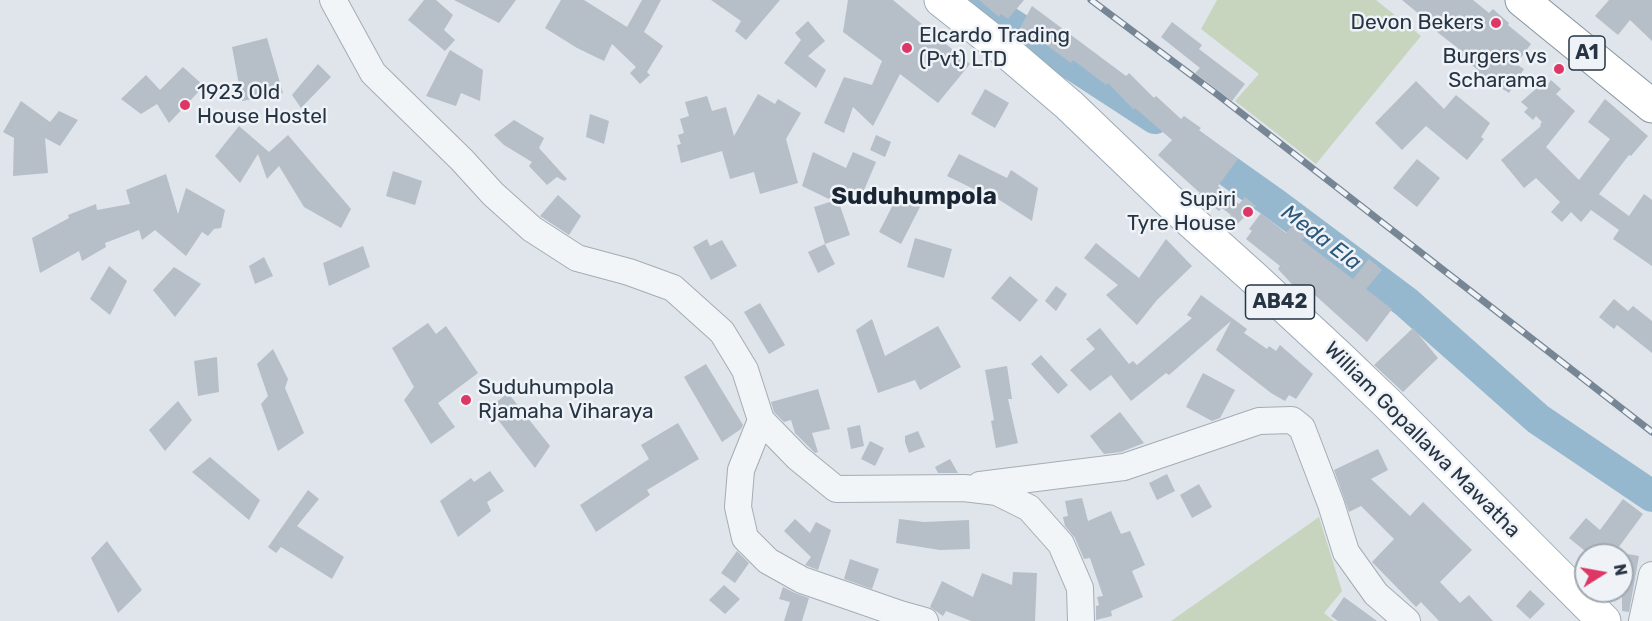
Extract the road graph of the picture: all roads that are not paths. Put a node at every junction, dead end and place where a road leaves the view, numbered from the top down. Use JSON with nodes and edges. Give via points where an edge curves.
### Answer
{"nodes":[{"id":1,"x":333,"y":0,"type":"edge"},
{"id":2,"x":941,"y":0,"type":"edge"},
{"id":3,"x":1522,"y":0,"type":"edge"},
{"id":4,"x":1652,"y":106,"type":"edge"},
{"id":5,"x":762,"y":420,"type":"junction"},
{"id":6,"x":964,"y":488,"type":"junction"},
{"id":7,"x":1652,"y":575,"type":"edge"},
{"id":8,"x":925,"y":621,"type":"edge"},
{"id":9,"x":1080,"y":621,"type":"edge"},
{"id":10,"x":1407,"y":621,"type":"edge"},
{"id":11,"x":1604,"y":621,"type":"edge"},
{"id":12,"x":1642,"y":621,"type":"edge"}],
"edges":[{"from":1,"to":5,"type":"street","via":[[373,73],[532,229],[577,258],[673,288],[722,332],[745,370]]},
{"from":2,"to":11,"type":"main road","name":"William Gopallawa Mawatha","number":"AB42","via":[[1069,105],[1321,341]]},
{"from":3,"to":4,"type":"main road","number":"A1"},
{"from":5,"to":6,"type":"street","via":[[798,458],[836,489]]},
{"from":5,"to":8,"type":"street","via":[[741,470],[738,507],[745,538],[768,561],[801,580]]},
{"from":6,"to":9,"type":"street","via":[[997,492],[1029,508],[1061,544],[1080,588]]},
{"from":6,"to":10,"type":"street","via":[[1124,467],[1259,421],[1292,420],[1302,428],[1346,552],[1376,594]]},
{"from":7,"to":12,"type":"street"}]}
